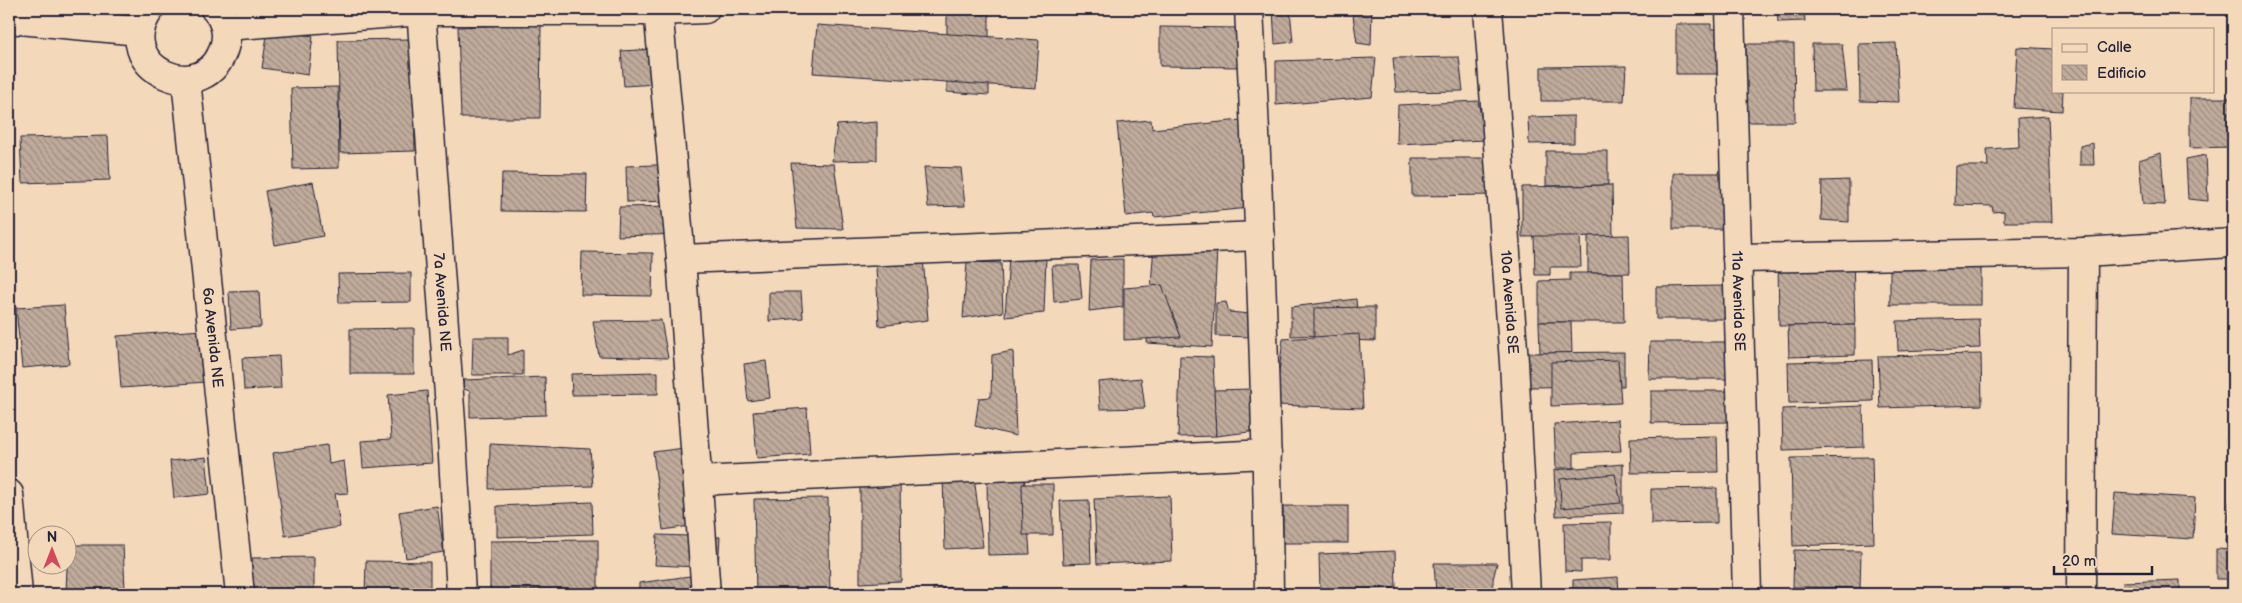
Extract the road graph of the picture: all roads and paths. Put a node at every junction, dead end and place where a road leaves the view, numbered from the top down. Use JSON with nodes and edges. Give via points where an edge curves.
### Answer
{"nodes":[{"id":1,"x":705,"y":9,"type":"edge"},
{"id":2,"x":1249,"y":9,"type":"edge"},
{"id":3,"x":1488,"y":9,"type":"edge"},
{"id":4,"x":1730,"y":9,"type":"edge"},
{"id":5,"x":421,"y":10,"type":"edge"},
{"id":6,"x":658,"y":10,"type":"edge"},
{"id":7,"x":220,"y":18,"type":"edge"},
{"id":8,"x":9,"y":19,"type":"edge"},
{"id":9,"x":145,"y":20,"type":"edge"},
{"id":10,"x":186,"y":80,"type":"junction"},
{"id":11,"x":1260,"y":236,"type":"junction"},
{"id":12,"x":2233,"y":242,"type":"edge"},
{"id":13,"x":2083,"y":252,"type":"junction"},
{"id":14,"x":1736,"y":258,"type":"junction"},
{"id":15,"x":681,"y":259,"type":"junction"},
{"id":16,"x":1267,"y":454,"type":"junction"},
{"id":17,"x":698,"y":481,"type":"junction"},
{"id":18,"x":9,"y":494,"type":"edge"},
{"id":19,"x":18,"y":594,"type":"edge"},
{"id":20,"x":240,"y":594,"type":"edge"},
{"id":21,"x":461,"y":594,"type":"edge"},
{"id":22,"x":706,"y":594,"type":"edge"},
{"id":23,"x":1269,"y":594,"type":"edge"},
{"id":24,"x":1526,"y":594,"type":"edge"},
{"id":25,"x":1748,"y":594,"type":"edge"},
{"id":26,"x":2081,"y":594,"type":"edge"}],
"edges":[{"from":1,"to":6,"type":"street"},
{"from":2,"to":11,"type":"street"},
{"from":3,"to":24,"type":"street","name":"10a Avenida SE","via":[[1514,362]]},
{"from":4,"to":14,"type":"street","name":"11a Avenida SE"},
{"from":5,"to":6,"type":"street"},
{"from":5,"to":7,"type":"street"},
{"from":5,"to":21,"type":"street","name":"7a Avenida NE"},
{"from":6,"to":15,"type":"street"},
{"from":7,"to":10,"type":"street","via":[[226,42],[222,56],[213,68]]},
{"from":8,"to":9,"type":"street"},
{"from":9,"to":10,"type":"street","via":[[140,46],[146,60],[170,78]]},
{"from":10,"to":20,"type":"street","name":"6a Avenida NE"},
{"from":11,"to":15,"type":"street"},
{"from":11,"to":16,"type":"street"},
{"from":12,"to":13,"type":"street"},
{"from":13,"to":14,"type":"street"},
{"from":13,"to":26,"type":"street"},
{"from":14,"to":25,"type":"street","name":"11a Avenida SE"},
{"from":15,"to":17,"type":"street"},
{"from":16,"to":17,"type":"street"},
{"from":16,"to":23,"type":"street"},
{"from":17,"to":22,"type":"street"},
{"from":18,"to":19,"type":"street"}]}
